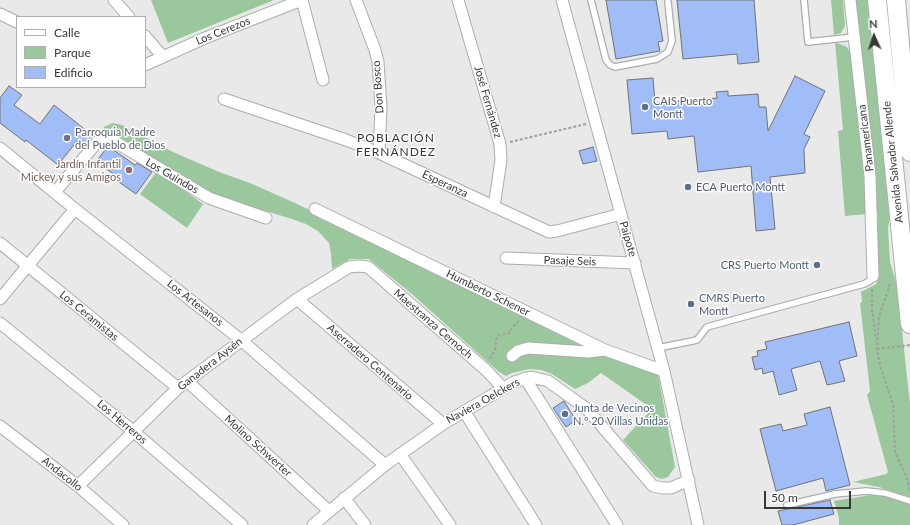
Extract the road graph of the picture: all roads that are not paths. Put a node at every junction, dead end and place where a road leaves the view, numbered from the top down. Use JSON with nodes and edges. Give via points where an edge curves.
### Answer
{"nodes":[{"id":1,"x":114,"y":0,"type":"edge"},
{"id":2,"x":302,"y":0,"type":"edge"},
{"id":3,"x":356,"y":0,"type":"edge"},
{"id":4,"x":458,"y":0,"type":"edge"},
{"id":5,"x":562,"y":0,"type":"edge"},
{"id":6,"x":591,"y":0,"type":"edge"},
{"id":7,"x":804,"y":0,"type":"edge"},
{"id":8,"x":850,"y":0,"type":"edge"},
{"id":9,"x":876,"y":0,"type":"edge"},
{"id":10,"x":896,"y":0,"type":"edge"},
{"id":11,"x":668,"y":2,"type":"dead end"},
{"id":12,"x":0,"y":14,"type":"edge"},
{"id":13,"x":128,"y":16,"type":"edge"},
{"id":14,"x":16,"y":22,"type":"edge"},
{"id":15,"x":146,"y":37,"type":"edge"},
{"id":16,"x":854,"y":37,"type":"junction"},
{"id":17,"x":163,"y":57,"type":"junction"},
{"id":18,"x":146,"y":65,"type":"edge"},
{"id":19,"x":323,"y":80,"type":"dead end"},
{"id":20,"x":224,"y":99,"type":"dead end"},
{"id":21,"x":0,"y":148,"type":"edge"},
{"id":22,"x":910,"y":152,"type":"edge"},
{"id":23,"x":379,"y":153,"type":"junction"},
{"id":24,"x":54,"y":192,"type":"junction"},
{"id":25,"x":494,"y":207,"type":"junction"},
{"id":26,"x":75,"y":209,"type":"junction"},
{"id":27,"x":315,"y":209,"type":"dead end"},
{"id":28,"x":621,"y":214,"type":"junction"},
{"id":29,"x":266,"y":218,"type":"dead end"},
{"id":30,"x":0,"y":243,"type":"edge"},
{"id":31,"x":506,"y":258,"type":"dead end"},
{"id":32,"x":635,"y":263,"type":"junction"},
{"id":33,"x":28,"y":266,"type":"junction"},
{"id":34,"x":359,"y":266,"type":"joint"},
{"id":35,"x":873,"y":276,"type":"joint"},
{"id":36,"x":0,"y":299,"type":"edge"},
{"id":37,"x":297,"y":299,"type":"junction"},
{"id":38,"x":0,"y":323,"type":"edge"},
{"id":39,"x":910,"y":324,"type":"edge"},
{"id":40,"x":241,"y":340,"type":"junction"},
{"id":41,"x":658,"y":348,"type":"junction"},
{"id":42,"x":606,"y":350,"type":"junction"},
{"id":43,"x":512,"y":356,"type":"dead end"},
{"id":44,"x":664,"y":371,"type":"junction"},
{"id":45,"x":526,"y":378,"type":"junction"},
{"id":46,"x":187,"y":381,"type":"junction"},
{"id":47,"x":178,"y":388,"type":"junction"},
{"id":48,"x":503,"y":388,"type":"junction"},
{"id":49,"x":464,"y":411,"type":"junction"},
{"id":50,"x":443,"y":424,"type":"junction"},
{"id":51,"x":1,"y":430,"type":"edge"},
{"id":52,"x":133,"y":431,"type":"junction"},
{"id":53,"x":400,"y":454,"type":"junction"},
{"id":54,"x":385,"y":465,"type":"junction"},
{"id":55,"x":689,"y":480,"type":"junction"},
{"id":56,"x":78,"y":486,"type":"junction"},
{"id":57,"x":344,"y":498,"type":"junction"},
{"id":58,"x":910,"y":501,"type":"edge"},
{"id":59,"x":787,"y":505,"type":"dead end"},
{"id":60,"x":329,"y":511,"type":"junction"},
{"id":61,"x":612,"y":523,"type":"edge"},
{"id":62,"x":123,"y":525,"type":"edge"},
{"id":63,"x":242,"y":525,"type":"edge"},
{"id":64,"x":313,"y":525,"type":"edge"},
{"id":65,"x":365,"y":525,"type":"edge"},
{"id":66,"x":450,"y":525,"type":"edge"},
{"id":67,"x":536,"y":525,"type":"edge"},
{"id":68,"x":698,"y":525,"type":"edge"}],
"edges":[{"from":1,"to":13,"type":"street"},
{"from":2,"to":17,"type":"street","name":"Los Cerezos"},
{"from":2,"to":19,"type":"street"},
{"from":3,"to":23,"type":"street","name":"Don Bosco","via":[[378,62]]},
{"from":4,"to":25,"type":"street","name":"José Fernández","via":[[500,144],[501,160]]},
{"from":5,"to":28,"type":"street","name":"Paipote"},
{"from":6,"to":11,"type":"lane","via":[[606,60],[615,66],[657,59],[668,52],[672,41]]},
{"from":7,"to":16,"type":"lane","via":[[808,42]]},
{"from":8,"to":16,"type":"street","name":"Panamericana"},
{"from":9,"to":39,"type":"highway","name":"Avenida Salvador Allende"},
{"from":10,"to":22,"type":"highway","name":"Avenida Salvador Allende"},
{"from":12,"to":14,"type":"street"},
{"from":15,"to":17,"type":"street"},
{"from":16,"to":35,"type":"street","name":"Panamericana","via":[[870,176]]},
{"from":17,"to":18,"type":"street","name":"Los Cerezos"},
{"from":20,"to":23,"type":"street","name":"Esperanza"},
{"from":21,"to":24,"type":"street","name":"Los Artesanos"},
{"from":23,"to":25,"type":"street","name":"Esperanza"},
{"from":24,"to":26,"type":"street","name":"Los Artesanos"},
{"from":24,"to":29,"type":"street","name":"Los Guindos","via":[[98,141],[104,139],[112,140],[209,198]]},
{"from":25,"to":28,"type":"street","name":"Esperanza","via":[[549,232]]},
{"from":26,"to":33,"type":"street"},
{"from":26,"to":40,"type":"street","name":"Los Artesanos"},
{"from":27,"to":42,"type":"street","name":"Humberto Schener"},
{"from":28,"to":32,"type":"street","name":"Paipote"},
{"from":30,"to":33,"type":"street","name":"Los Ceramistas"},
{"from":31,"to":32,"type":"street","name":"Pasaje Seis"},
{"from":32,"to":41,"type":"street","name":"Paipote"},
{"from":33,"to":36,"type":"street"},
{"from":33,"to":47,"type":"street","name":"Los Ceramistas"},
{"from":34,"to":37,"type":"street","name":"Ganadera Aysén","via":[[349,267]]},
{"from":34,"to":48,"type":"street","name":"Maestranza Cernoch","via":[[368,267],[486,370]]},
{"from":35,"to":41,"type":"lane","via":[[864,284],[707,327],[697,340]]},
{"from":37,"to":40,"type":"street","name":"Ganadera Aysén"},
{"from":37,"to":50,"type":"street","name":"Aserradero Centenario"},
{"from":38,"to":52,"type":"street","name":"Los Herreros"},
{"from":40,"to":46,"type":"street","name":"Ganadera Aysén"},
{"from":40,"to":54,"type":"street","name":"Los Artesanos"},
{"from":41,"to":44,"type":"street","name":"Paipote"},
{"from":42,"to":43,"type":"street","via":[[588,352],[528,348]]},
{"from":42,"to":44,"type":"street","name":"Humberto Schener"},
{"from":44,"to":55,"type":"street","name":"Paipote"},
{"from":45,"to":48,"type":"street","name":"Naviera Oelckers"},
{"from":45,"to":55,"type":"street","name":"Naviera Oelckers","via":[[548,381],[587,409],[653,486],[671,488]]},
{"from":45,"to":61,"type":"street"},
{"from":46,"to":47,"type":"street","name":"Ganadera Aysén"},
{"from":46,"to":60,"type":"street","name":"Molino Schwerter"},
{"from":47,"to":52,"type":"street","name":"Ganadera Aysén"},
{"from":48,"to":49,"type":"street","name":"Naviera Oelckers"},
{"from":49,"to":50,"type":"street","name":"Naviera Oelckers"},
{"from":49,"to":67,"type":"street"},
{"from":50,"to":53,"type":"street","name":"Naviera Oelckers"},
{"from":51,"to":56,"type":"street","name":"Andacollo"},
{"from":52,"to":56,"type":"street","name":"Ganadera Aysén"},
{"from":52,"to":63,"type":"street","name":"Los Herreros"},
{"from":53,"to":54,"type":"street","name":"Naviera Oelckers"},
{"from":53,"to":66,"type":"street"},
{"from":54,"to":57,"type":"street","name":"Naviera Oelckers"},
{"from":55,"to":68,"type":"street","name":"Paipote"},
{"from":56,"to":62,"type":"street","name":"Andacollo"},
{"from":57,"to":60,"type":"street","name":"Naviera Oelckers"},
{"from":57,"to":65,"type":"street"},
{"from":58,"to":59,"type":"lane","via":[[885,493],[866,491],[835,494]]},
{"from":60,"to":64,"type":"street","name":"Naviera Oelckers"}]}
